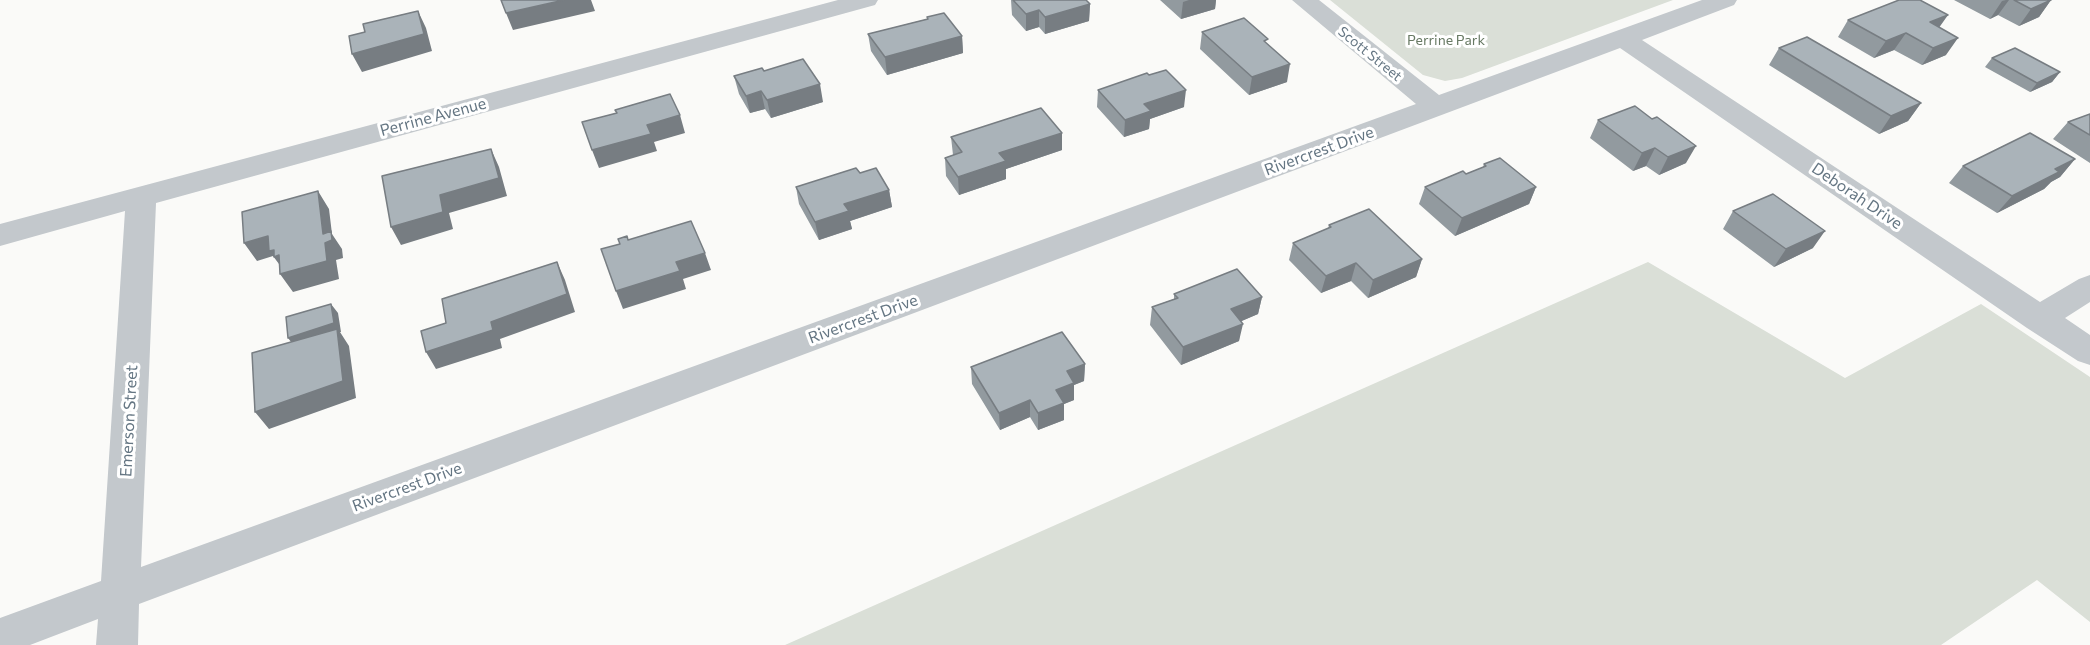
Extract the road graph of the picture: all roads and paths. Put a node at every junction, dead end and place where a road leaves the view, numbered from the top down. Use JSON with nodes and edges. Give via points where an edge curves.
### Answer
{"nodes":[{"id":1,"x":866,"y":0,"type":"edge"},
{"id":2,"x":1304,"y":0,"type":"edge"},
{"id":3,"x":1725,"y":0,"type":"edge"},
{"id":4,"x":1623,"y":39,"type":"junction"},
{"id":5,"x":1437,"y":107,"type":"junction"},
{"id":6,"x":141,"y":196,"type":"junction"},
{"id":7,"x":0,"y":235,"type":"edge"},
{"id":8,"x":2090,"y":287,"type":"edge"},
{"id":9,"x":2039,"y":319,"type":"junction"},
{"id":10,"x":2090,"y":352,"type":"edge"},
{"id":11,"x":119,"y":594,"type":"junction"},
{"id":12,"x":0,"y":638,"type":"edge"},
{"id":13,"x":117,"y":645,"type":"edge"}],
"edges":[{"from":1,"to":6,"type":"street","name":"Perrine Avenue"},
{"from":2,"to":5,"type":"street","name":"Scott Street"},
{"from":3,"to":4,"type":"street","name":"Rivercrest Drive"},
{"from":4,"to":5,"type":"street","name":"Rivercrest Drive"},
{"from":4,"to":9,"type":"street","name":"Deborah Drive"},
{"from":5,"to":11,"type":"street","name":"Rivercrest Drive"},
{"from":6,"to":7,"type":"street","name":"Perrine Avenue"},
{"from":6,"to":11,"type":"street","name":"Emerson Street"},
{"from":8,"to":9,"type":"street"},
{"from":9,"to":10,"type":"street","name":"Deborah Drive"},
{"from":11,"to":12,"type":"street","name":"Rivercrest Drive"},
{"from":11,"to":13,"type":"street","name":"Emerson Street"}]}
